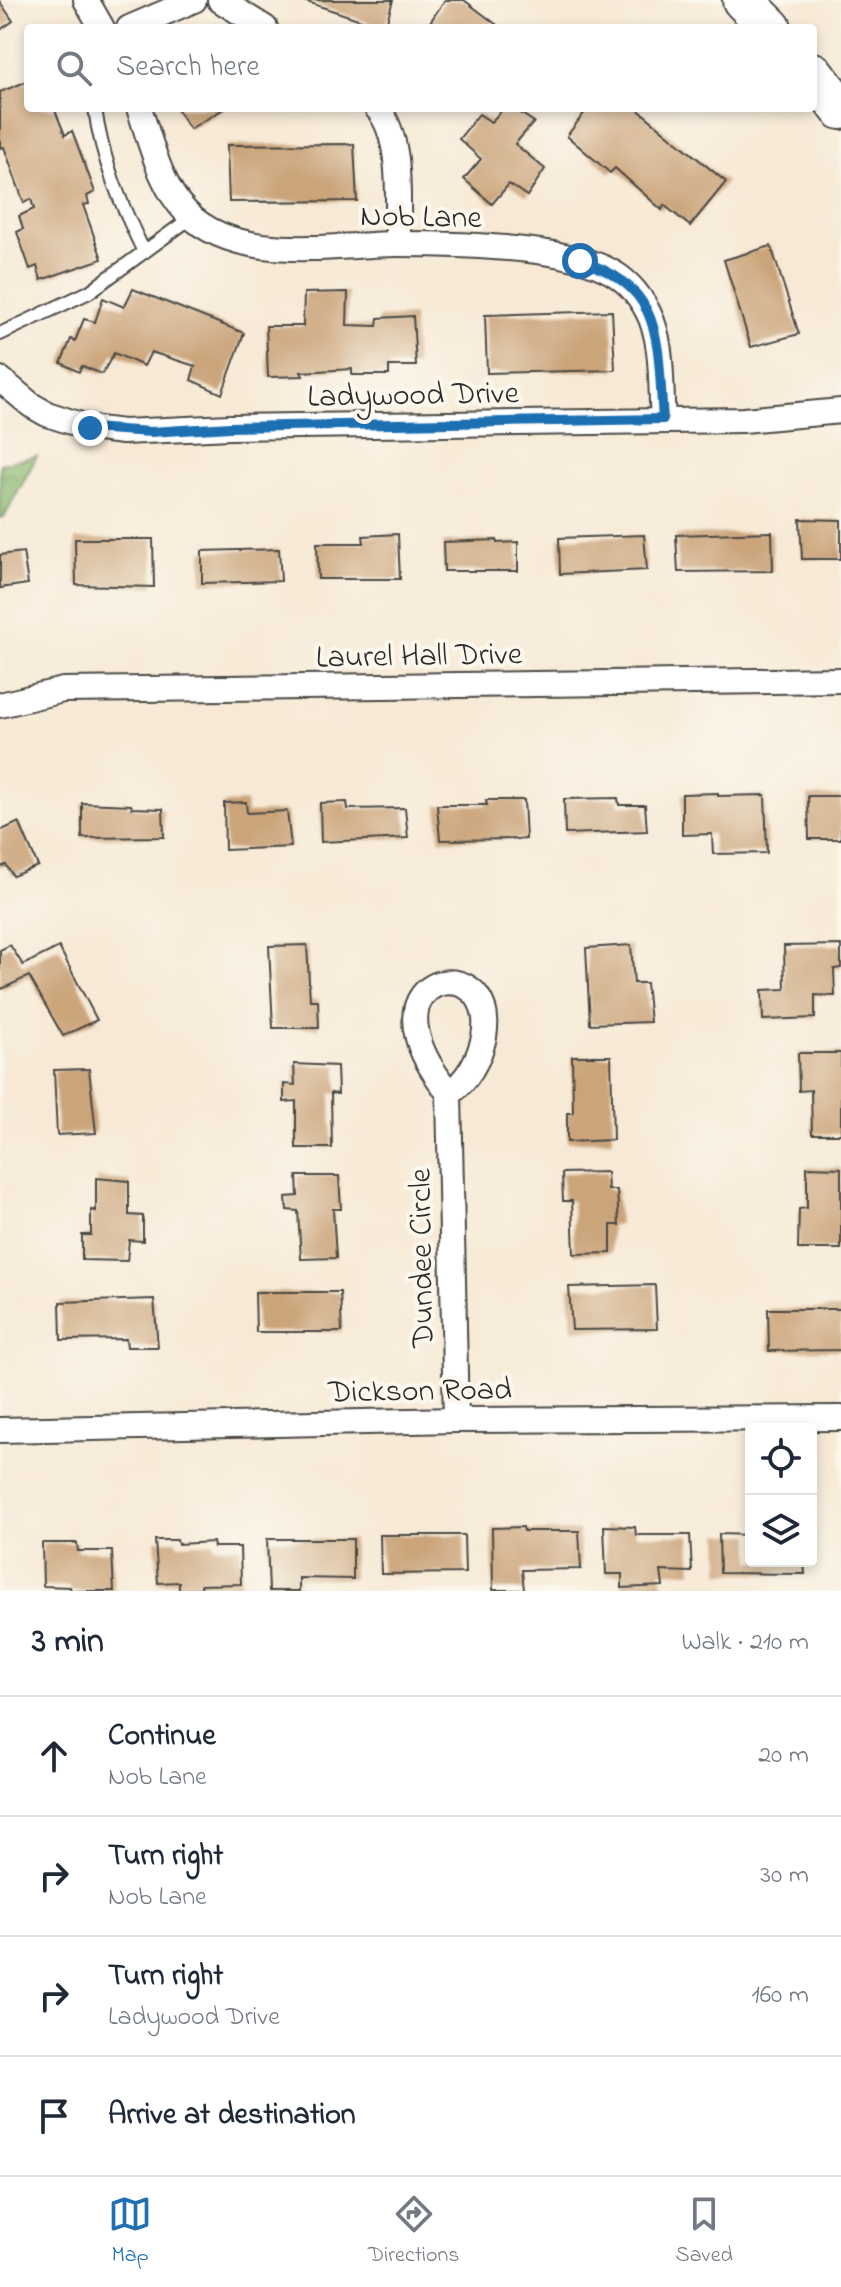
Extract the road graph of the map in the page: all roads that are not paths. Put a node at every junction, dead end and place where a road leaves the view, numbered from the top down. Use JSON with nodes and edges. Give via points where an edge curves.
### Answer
{"nodes":[{"id":1,"x":86,"y":0,"type":"edge"},
{"id":2,"x":194,"y":0,"type":"edge"},
{"id":3,"x":220,"y":0,"type":"edge"},
{"id":4,"x":743,"y":0,"type":"edge"},
{"id":5,"x":100,"y":24,"type":"edge"},
{"id":6,"x":138,"y":24,"type":"edge"},
{"id":7,"x":259,"y":24,"type":"edge"},
{"id":8,"x":767,"y":24,"type":"edge"},
{"id":9,"x":817,"y":78,"type":"edge"},
{"id":10,"x":841,"y":109,"type":"edge"},
{"id":11,"x":95,"y":112,"type":"edge"},
{"id":12,"x":140,"y":112,"type":"edge"},
{"id":13,"x":379,"y":112,"type":"edge"},
{"id":14,"x":192,"y":217,"type":"junction"},
{"id":15,"x":398,"y":244,"type":"junction"},
{"id":16,"x":144,"y":252,"type":"junction"},
{"id":17,"x":0,"y":334,"type":"edge"},
{"id":18,"x":0,"y":379,"type":"edge"},
{"id":19,"x":841,"y":411,"type":"edge"},
{"id":20,"x":663,"y":419,"type":"junction"},
{"id":21,"x":841,"y":680,"type":"edge"},
{"id":22,"x":0,"y":705,"type":"edge"},
{"id":23,"x":449,"y":1094,"type":"dead end"},
{"id":24,"x":841,"y":1418,"type":"edge"},
{"id":25,"x":456,"y":1420,"type":"junction"},
{"id":26,"x":0,"y":1430,"type":"edge"}],
"edges":[{"from":1,"to":5,"type":"street"},
{"from":2,"to":6,"type":"street"},
{"from":3,"to":7,"type":"street"},
{"from":4,"to":8,"type":"main road"},
{"from":9,"to":10,"type":"main road"},
{"from":11,"to":16,"type":"lane","via":[[123,209]]},
{"from":12,"to":14,"type":"street","name":"Nob Lane","via":[[161,173]]},
{"from":13,"to":15,"type":"street","via":[[395,150]]},
{"from":14,"to":15,"type":"street","name":"Nob Lane","via":[[235,240],[275,248]]},
{"from":14,"to":16,"type":"lane"},
{"from":15,"to":20,"type":"street","name":"Nob Lane","via":[[531,252],[580,261],[618,276],[635,291],[652,322]]},
{"from":16,"to":17,"type":"lane","via":[[89,292]]},
{"from":18,"to":20,"type":"street","name":"Ladywood Drive","via":[[47,414],[106,431]]},
{"from":19,"to":20,"type":"street","name":"Ladywood Drive","via":[[744,420]]},
{"from":21,"to":22,"type":"street","name":"Laurel Hall Drive","via":[[63,690]]},
{"from":23,"to":25,"type":"street","name":"Dundee Circle"},
{"from":24,"to":25,"type":"street","name":"Dickson Road"},
{"from":25,"to":26,"type":"street","name":"Dickson Road"}]}
